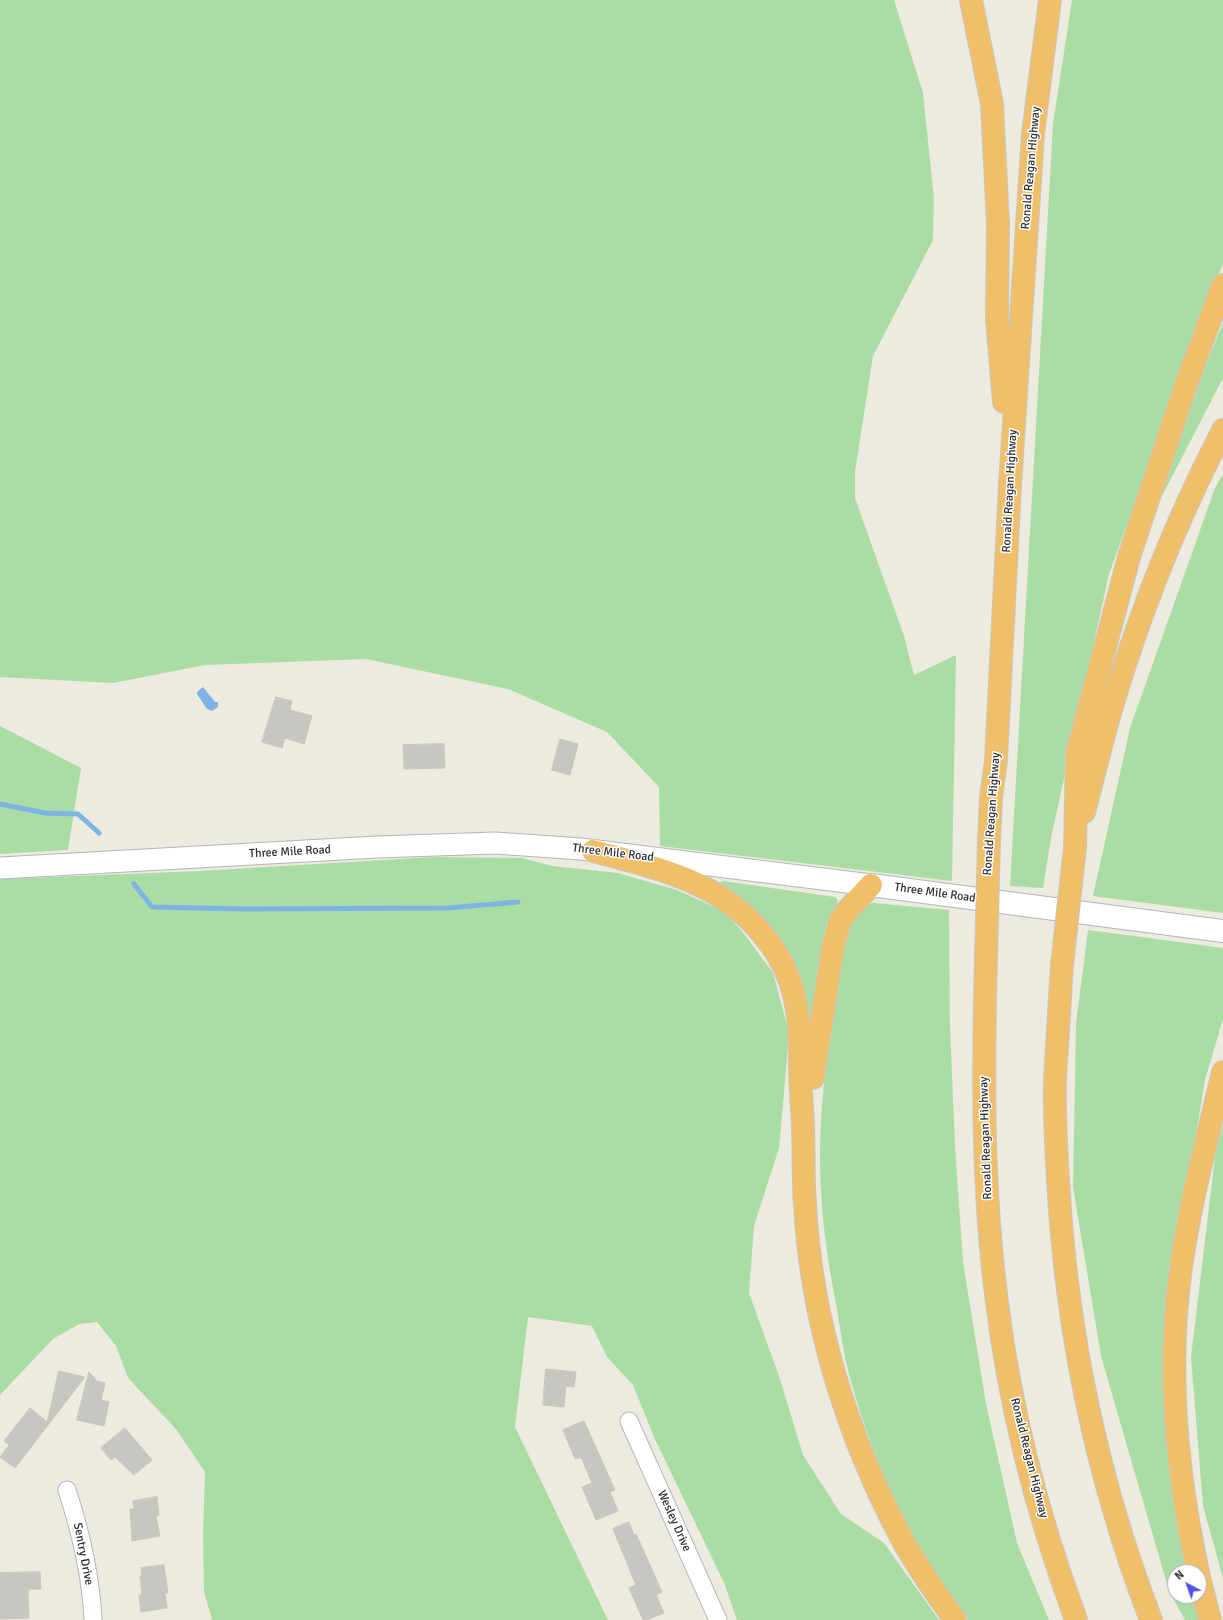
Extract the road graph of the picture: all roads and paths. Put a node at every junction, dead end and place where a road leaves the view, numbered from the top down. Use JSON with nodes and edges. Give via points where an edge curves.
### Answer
{"nodes":[{"id":1,"x":971,"y":0,"type":"edge"},
{"id":2,"x":1050,"y":0,"type":"edge"},
{"id":3,"x":1223,"y":285,"type":"edge"},
{"id":4,"x":1223,"y":430,"type":"edge"},
{"id":5,"x":1010,"y":485,"type":"junction"},
{"id":6,"x":1075,"y":848,"type":"junction"},
{"id":7,"x":593,"y":851,"type":"junction"},
{"id":8,"x":0,"y":868,"type":"edge"},
{"id":9,"x":871,"y":885,"type":"junction"},
{"id":10,"x":1223,"y":931,"type":"edge"},
{"id":11,"x":1223,"y":1072,"type":"edge"},
{"id":12,"x":803,"y":1128,"type":"junction"},
{"id":13,"x":629,"y":1421,"type":"dead end"},
{"id":14,"x":67,"y":1490,"type":"dead end"},
{"id":15,"x":1196,"y":1564,"type":"edge"},
{"id":16,"x":1206,"y":1604,"type":"edge"},
{"id":17,"x":93,"y":1620,"type":"edge"},
{"id":18,"x":718,"y":1620,"type":"edge"},
{"id":19,"x":956,"y":1620,"type":"edge"},
{"id":20,"x":1076,"y":1620,"type":"edge"},
{"id":21,"x":1151,"y":1620,"type":"edge"},
{"id":22,"x":1210,"y":1620,"type":"edge"}],
"edges":[{"from":1,"to":5,"type":"highway","via":[[992,104],[998,223],[997,319]]},
{"from":2,"to":5,"type":"highway","name":"Ronald Reagan Highway","via":[[1033,134]]},
{"from":3,"to":6,"type":"highway","via":[[1187,382],[1125,572],[1077,753]]},
{"from":4,"to":6,"type":"highway","via":[[1201,472],[1153,587],[1113,702]]},
{"from":5,"to":20,"type":"highway","name":"Ronald Reagan Highway","bridge":true,"via":[[996,760],[989,840],[985,1158],[997,1303],[1013,1395],[1044,1521]]},
{"from":6,"to":21,"type":"highway","bridge":true,"via":[[1062,965],[1055,1080],[1061,1238],[1070,1312],[1106,1485],[1134,1576]]},
{"from":7,"to":8,"type":"street","name":"Three Mile Road","via":[[536,845],[461,843]]},
{"from":7,"to":9,"type":"street","name":"Three Mile Road"},
{"from":7,"to":12,"type":"highway","via":[[709,889],[736,908],[760,930],[791,981],[796,1003],[801,1052]]},
{"from":9,"to":10,"type":"main road","name":"Three Mile Road"},
{"from":9,"to":12,"type":"highway","via":[[840,921],[832,946],[812,1090]]},
{"from":11,"to":15,"type":"highway","via":[[1187,1227],[1174,1344],[1175,1425],[1184,1501]]},
{"from":12,"to":19,"type":"highway","via":[[805,1205],[813,1284],[834,1374],[867,1466],[903,1541]]},
{"from":13,"to":18,"type":"street","name":"Wesley Drive"},
{"from":14,"to":17,"type":"street","name":"Sentry Drive","via":[[86,1556]]},
{"from":16,"to":22,"type":"highway"}]}
